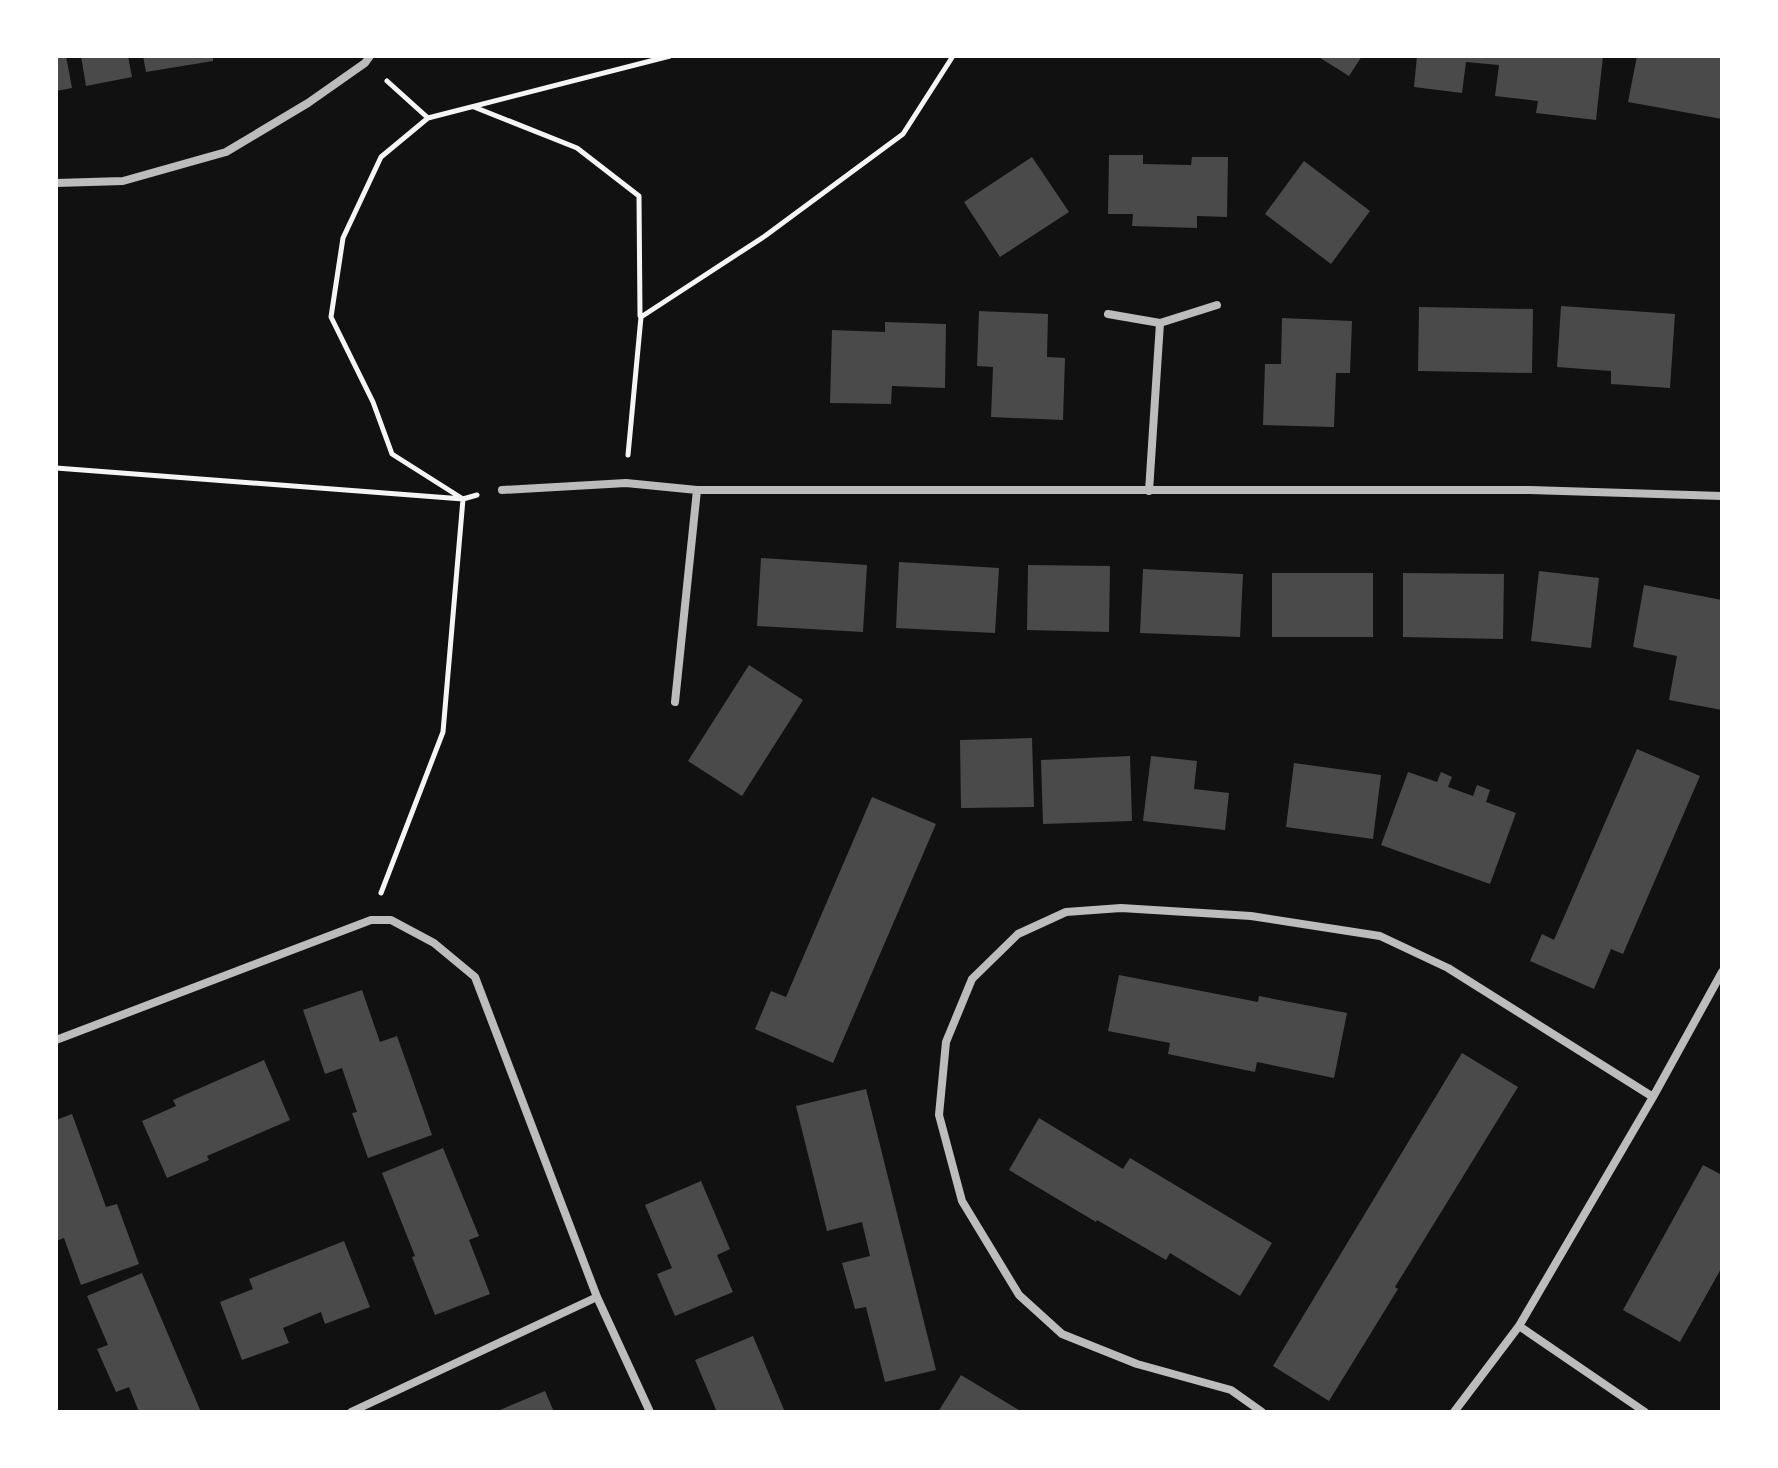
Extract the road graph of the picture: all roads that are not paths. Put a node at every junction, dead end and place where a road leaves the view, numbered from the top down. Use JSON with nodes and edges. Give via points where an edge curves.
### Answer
{"nodes":[{"id":1,"x":368,"y":59,"type":"edge"},
{"id":2,"x":56,"y":183,"type":"edge"},
{"id":3,"x":1217,"y":305,"type":"dead end"},
{"id":4,"x":1108,"y":314,"type":"dead end"},
{"id":5,"x":1160,"y":323,"type":"junction"},
{"id":6,"x":502,"y":490,"type":"road end"},
{"id":7,"x":697,"y":490,"type":"junction"},
{"id":8,"x":1149,"y":491,"type":"junction"},
{"id":9,"x":1722,"y":496,"type":"edge"},
{"id":10,"x":675,"y":702,"type":"dead end"},
{"id":11,"x":1722,"y":972,"type":"edge"},
{"id":12,"x":56,"y":1040,"type":"edge"},
{"id":13,"x":1653,"y":1097,"type":"junction"},
{"id":14,"x":597,"y":1297,"type":"junction"},
{"id":15,"x":1519,"y":1326,"type":"junction"},
{"id":16,"x":351,"y":1412,"type":"edge"},
{"id":17,"x":650,"y":1412,"type":"edge"},
{"id":18,"x":1262,"y":1412,"type":"edge"},
{"id":19,"x":1454,"y":1412,"type":"edge"},
{"id":20,"x":1645,"y":1412,"type":"edge"}],
"edges":[{"from":1,"to":2,"type":"street","via":[[226,152],[123,181]]},
{"from":3,"to":5,"type":"street"},
{"from":4,"to":5,"type":"street"},
{"from":5,"to":8,"type":"street"},
{"from":6,"to":7,"type":"street","via":[[626,483]]},
{"from":7,"to":8,"type":"street"},
{"from":7,"to":10,"type":"street"},
{"from":8,"to":9,"type":"street","via":[[1530,490]]},
{"from":11,"to":13,"type":"street"},
{"from":12,"to":14,"type":"street","via":[[371,920],[391,920],[434,943],[475,977]]},
{"from":13,"to":15,"type":"street"},
{"from":13,"to":18,"type":"street","via":[[1448,968],[1380,936],[1251,916],[1121,908],[1066,912],[1018,934],[972,979],[946,1042],[939,1115],[962,1201],[1019,1295],[1062,1334],[1137,1364],[1231,1390]]},
{"from":14,"to":16,"type":"street"},
{"from":14,"to":17,"type":"street"},
{"from":15,"to":19,"type":"street"},
{"from":15,"to":20,"type":"street"}]}
